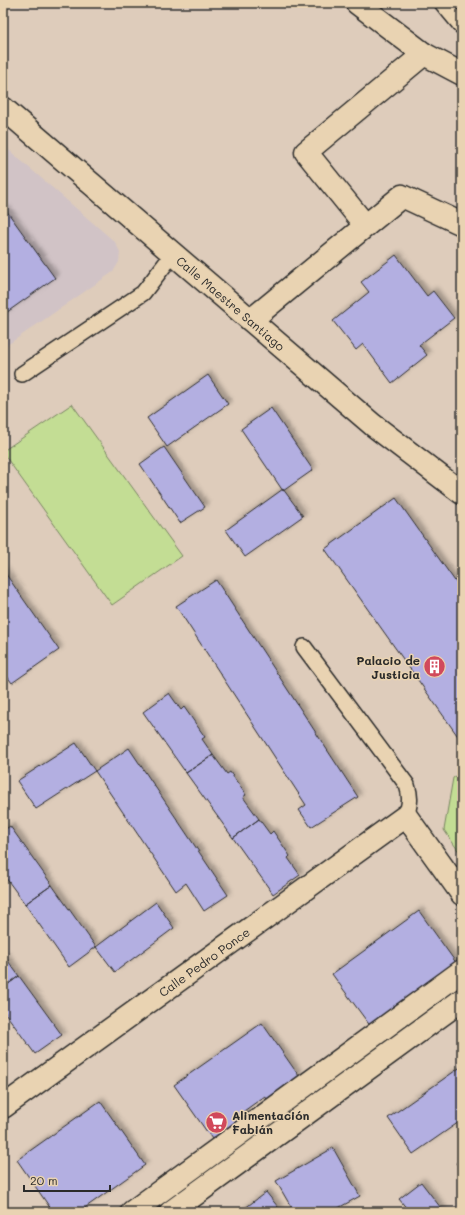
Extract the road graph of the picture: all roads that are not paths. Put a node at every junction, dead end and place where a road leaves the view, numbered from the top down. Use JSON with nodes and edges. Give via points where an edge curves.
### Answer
{"nodes":[{"id":1,"x":357,"y":3,"type":"edge"},
{"id":2,"x":442,"y":3,"type":"edge"},
{"id":3,"x":462,"y":27,"type":"edge"},
{"id":4,"x":424,"y":54,"type":"junction"},
{"id":5,"x":462,"y":74,"type":"edge"},
{"id":6,"x":3,"y":108,"type":"edge"},
{"id":7,"x":462,"y":224,"type":"edge"},
{"id":8,"x":365,"y":225,"type":"junction"},
{"id":9,"x":173,"y":254,"type":"junction"},
{"id":10,"x":251,"y":320,"type":"junction"},
{"id":11,"x":22,"y":374,"type":"dead end"},
{"id":12,"x":462,"y":492,"type":"edge"},
{"id":13,"x":304,"y":647,"type":"dead end"},
{"id":14,"x":406,"y":816,"type":"junction"},
{"id":15,"x":462,"y":894,"type":"edge"},
{"id":16,"x":462,"y":971,"type":"edge"},
{"id":17,"x":462,"y":1000,"type":"edge"},
{"id":18,"x":3,"y":1107,"type":"edge"},
{"id":19,"x":132,"y":1212,"type":"edge"},
{"id":20,"x":171,"y":1212,"type":"edge"}],
"edges":[{"from":1,"to":4,"type":"street"},
{"from":2,"to":3,"type":"lane"},
{"from":4,"to":5,"type":"street"},
{"from":4,"to":8,"type":"street","via":[[306,152]]},
{"from":6,"to":9,"type":"street","name":"Calle Maestre Santiago"},
{"from":7,"to":8,"type":"street","via":[[402,196]]},
{"from":8,"to":10,"type":"street"},
{"from":9,"to":10,"type":"street","name":"Calle Maestre Santiago"},
{"from":9,"to":11,"type":"lane","via":[[143,293]]},
{"from":10,"to":12,"type":"street","name":"Calle Maestre Santiago","via":[[373,425]]},
{"from":13,"to":14,"type":"lane","via":[[407,785],[410,806]]},
{"from":14,"to":15,"type":"street"},
{"from":14,"to":18,"type":"street","name":"Calle Pedro Ponce"},
{"from":16,"to":19,"type":"street"},
{"from":17,"to":20,"type":"street"}]}
